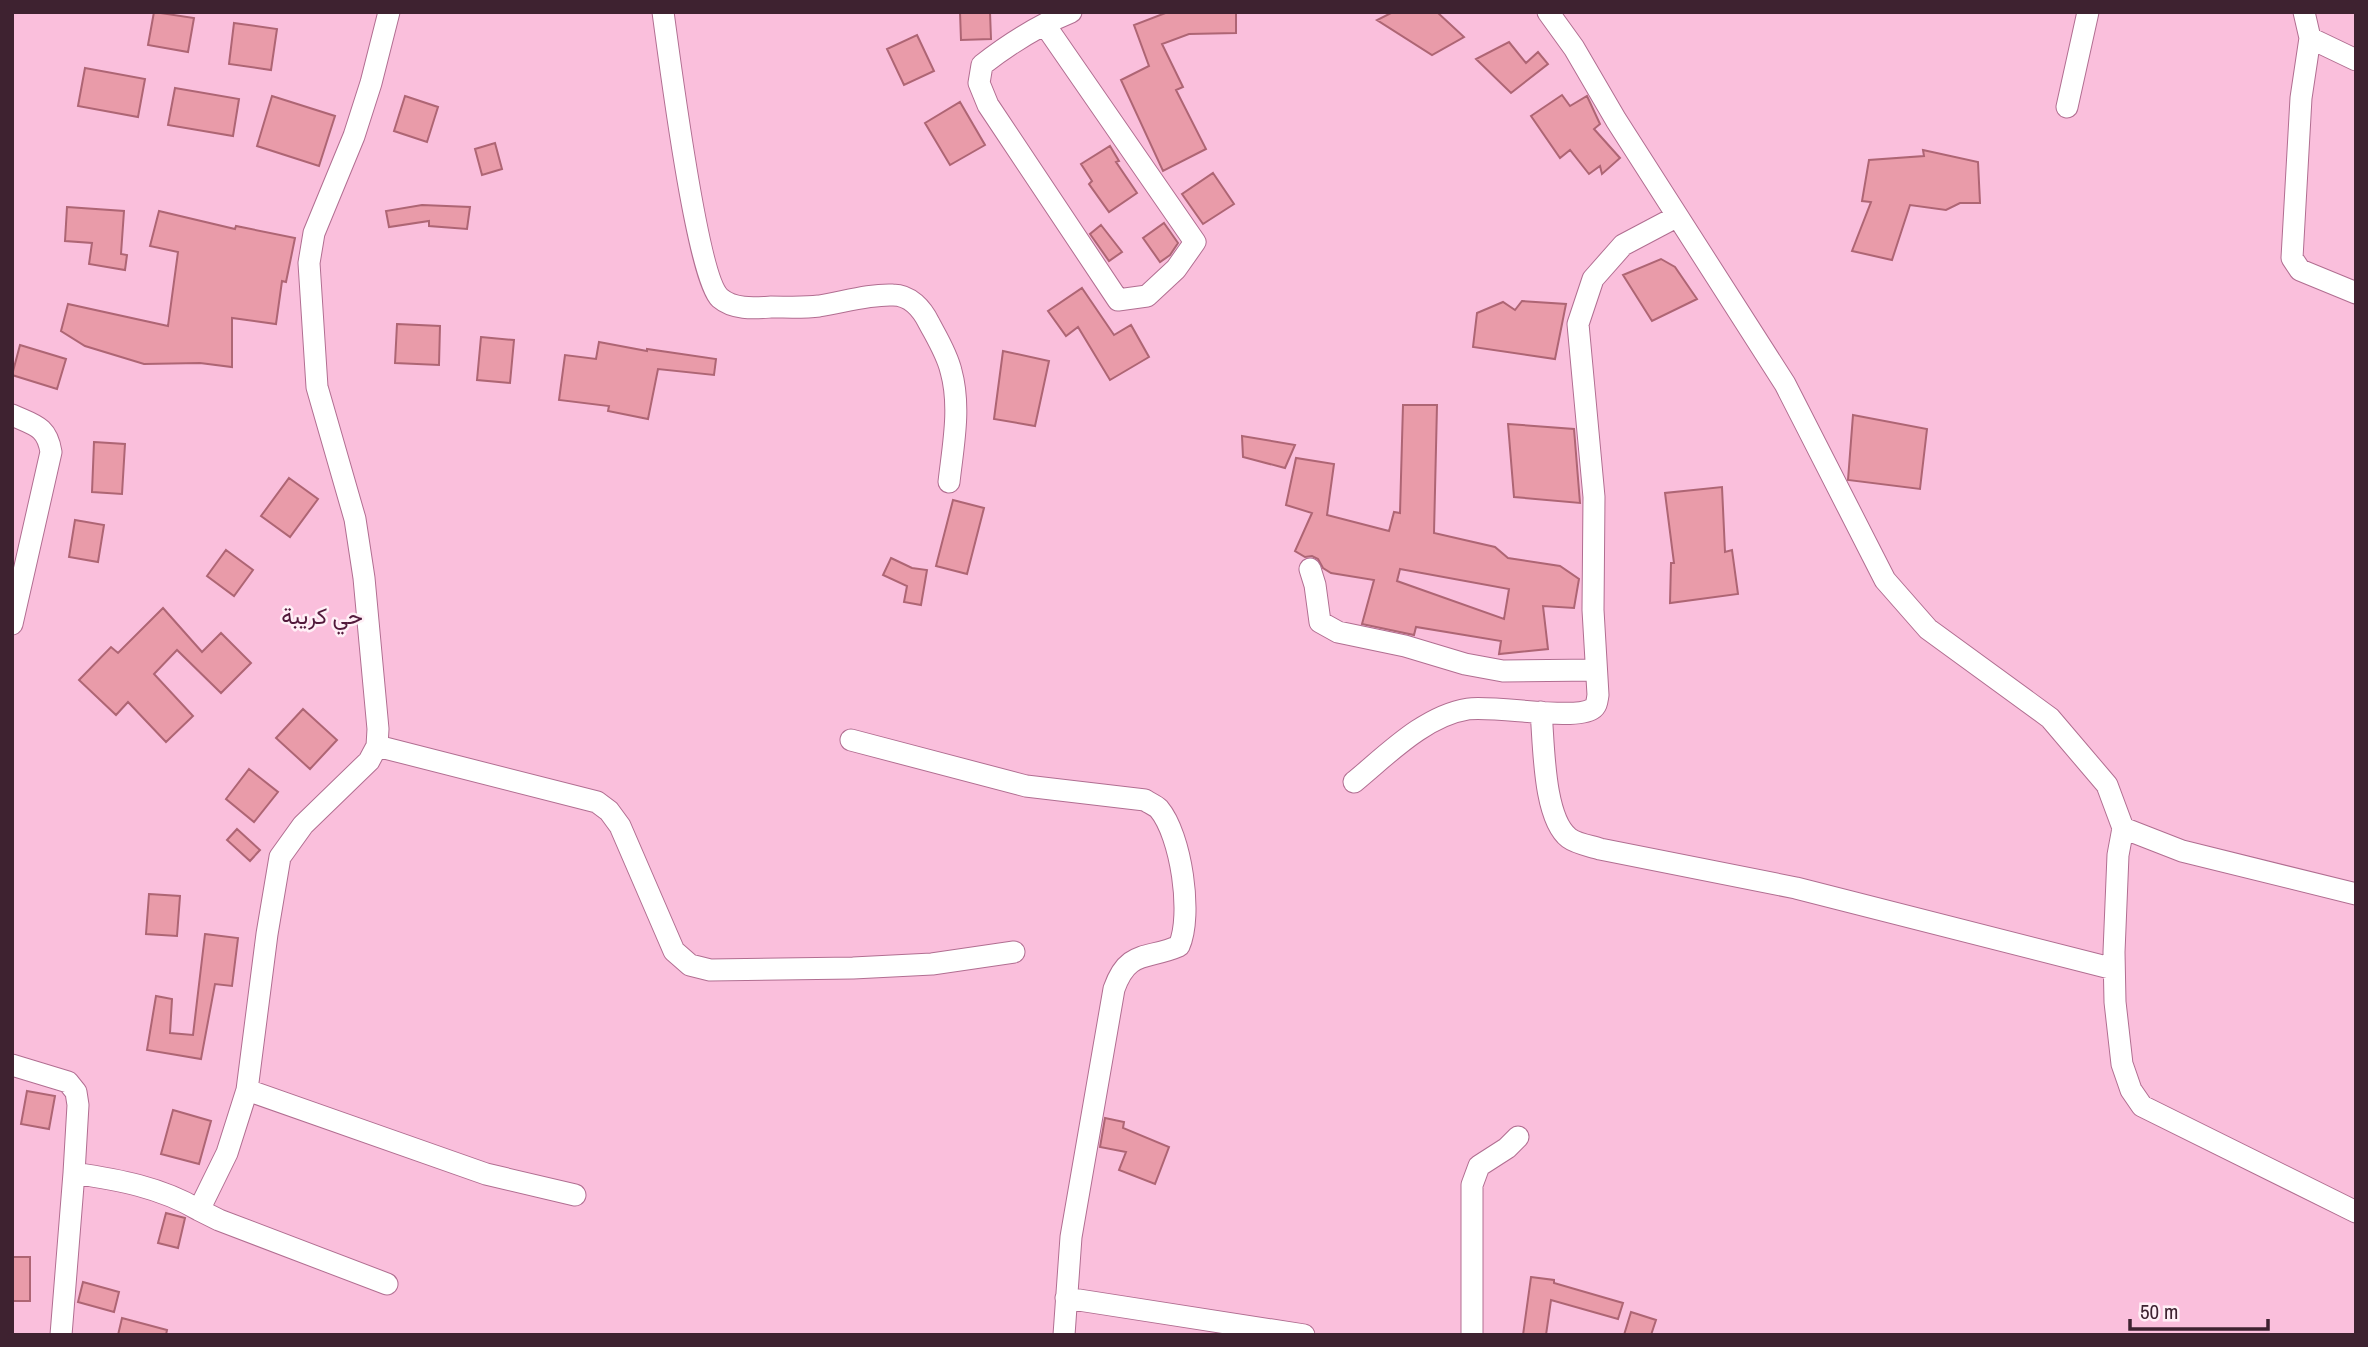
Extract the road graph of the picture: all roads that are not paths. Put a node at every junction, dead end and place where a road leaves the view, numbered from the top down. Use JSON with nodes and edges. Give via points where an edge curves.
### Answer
{"nodes":[{"id":1,"x":388,"y":12,"type":"edge"},
{"id":2,"x":663,"y":12,"type":"edge"},
{"id":3,"x":1071,"y":12,"type":"edge"},
{"id":4,"x":1548,"y":12,"type":"edge"},
{"id":5,"x":2088,"y":12,"type":"edge"},
{"id":6,"x":2304,"y":12,"type":"edge"},
{"id":7,"x":1045,"y":24,"type":"junction"},
{"id":8,"x":2310,"y":38,"type":"junction"},
{"id":9,"x":2356,"y":60,"type":"edge"},
{"id":10,"x":2067,"y":107,"type":"dead end"},
{"id":11,"x":1676,"y":217,"type":"junction"},
{"id":12,"x":2356,"y":293,"type":"edge"},
{"id":13,"x":12,"y":415,"type":"edge"},
{"id":14,"x":949,"y":482,"type":"dead end"},
{"id":15,"x":1310,"y":569,"type":"dead end"},
{"id":16,"x":16,"y":589,"type":"edge"},
{"id":17,"x":12,"y":624,"type":"edge"},
{"id":18,"x":1596,"y":670,"type":"junction"},
{"id":19,"x":1541,"y":712,"type":"junction"},
{"id":20,"x":851,"y":740,"type":"dead end"},
{"id":21,"x":377,"y":746,"type":"junction"},
{"id":22,"x":1354,"y":782,"type":"dead end"},
{"id":23,"x":2123,"y":828,"type":"junction"},
{"id":24,"x":2356,"y":894,"type":"edge"},
{"id":25,"x":1014,"y":952,"type":"dead end"},
{"id":26,"x":2114,"y":970,"type":"junction"},
{"id":27,"x":12,"y":1066,"type":"edge"},
{"id":28,"x":247,"y":1090,"type":"junction"},
{"id":29,"x":1518,"y":1138,"type":"dead end"},
{"id":30,"x":75,"y":1173,"type":"junction"},
{"id":31,"x":575,"y":1195,"type":"dead end"},
{"id":32,"x":199,"y":1210,"type":"junction"},
{"id":33,"x":2356,"y":1212,"type":"edge"},
{"id":34,"x":387,"y":1284,"type":"dead end"},
{"id":35,"x":1066,"y":1298,"type":"junction"},
{"id":36,"x":61,"y":1335,"type":"edge"},
{"id":37,"x":1064,"y":1335,"type":"edge"},
{"id":38,"x":1304,"y":1335,"type":"edge"},
{"id":39,"x":1472,"y":1335,"type":"edge"}],
"edges":[{"from":1,"to":21,"type":"street","via":[[371,83],[314,233],[309,263],[317,387],[355,519],[364,579]]},
{"from":2,"to":14,"type":"street","via":[[676,108],[712,287],[720,298],[750,308],[817,306],[896,294],[911,300],[925,315],[952,372],[957,413]]},
{"from":3,"to":7,"type":"street"},
{"from":4,"to":11,"type":"street"},
{"from":5,"to":10,"type":"street"},
{"from":6,"to":8,"type":"street"},
{"from":7,"to":7,"type":"street","via":[[982,65],[979,83],[988,105],[1118,300],[1147,296],[1176,269],[1195,242]]},
{"from":8,"to":9,"type":"street"},
{"from":8,"to":12,"type":"street","via":[[2301,98],[2292,258],[2300,270]]},
{"from":11,"to":18,"type":"street","via":[[1623,245],[1593,279],[1578,324],[1594,497]]},
{"from":11,"to":23,"type":"street","via":[[1785,384],[1885,580],[1928,629],[2050,718],[2107,785]]},
{"from":13,"to":16,"type":"street","via":[[42,428],[51,452]]},
{"from":15,"to":18,"type":"street","via":[[1320,622],[1338,632],[1503,671]]},
{"from":16,"to":17,"type":"street"},
{"from":18,"to":19,"type":"street","via":[[1598,695],[1590,711]]},
{"from":19,"to":22,"type":"street","via":[[1467,709],[1439,718]]},
{"from":19,"to":26,"type":"street","via":[[1550,797],[1558,825],[1570,839],[1796,888]]},
{"from":20,"to":35,"type":"street","via":[[1027,786],[1145,800],[1158,808],[1166,822],[1184,883],[1184,936],[1179,946],[1130,962],[1114,989],[1071,1237]]},
{"from":21,"to":25,"type":"street","via":[[597,802],[620,826],[674,951],[690,965],[710,970],[853,968],[932,964]]},
{"from":21,"to":28,"type":"street","via":[[358,773],[303,825],[280,857]]},
{"from":23,"to":24,"type":"street","via":[[2182,851]]},
{"from":23,"to":26,"type":"street"},
{"from":26,"to":33,"type":"street","via":[[2122,1064],[2142,1106]]},
{"from":27,"to":30,"type":"street","via":[[68,1082],[76,1092]]},
{"from":28,"to":31,"type":"street","via":[[486,1174]]},
{"from":28,"to":32,"type":"street","via":[[227,1153]]},
{"from":29,"to":39,"type":"street","via":[[1479,1166],[1472,1185]]},
{"from":30,"to":32,"type":"street","via":[[141,1185]]},
{"from":30,"to":36,"type":"street"},
{"from":32,"to":34,"type":"street"},
{"from":35,"to":37,"type":"street"},
{"from":35,"to":38,"type":"street"}]}
